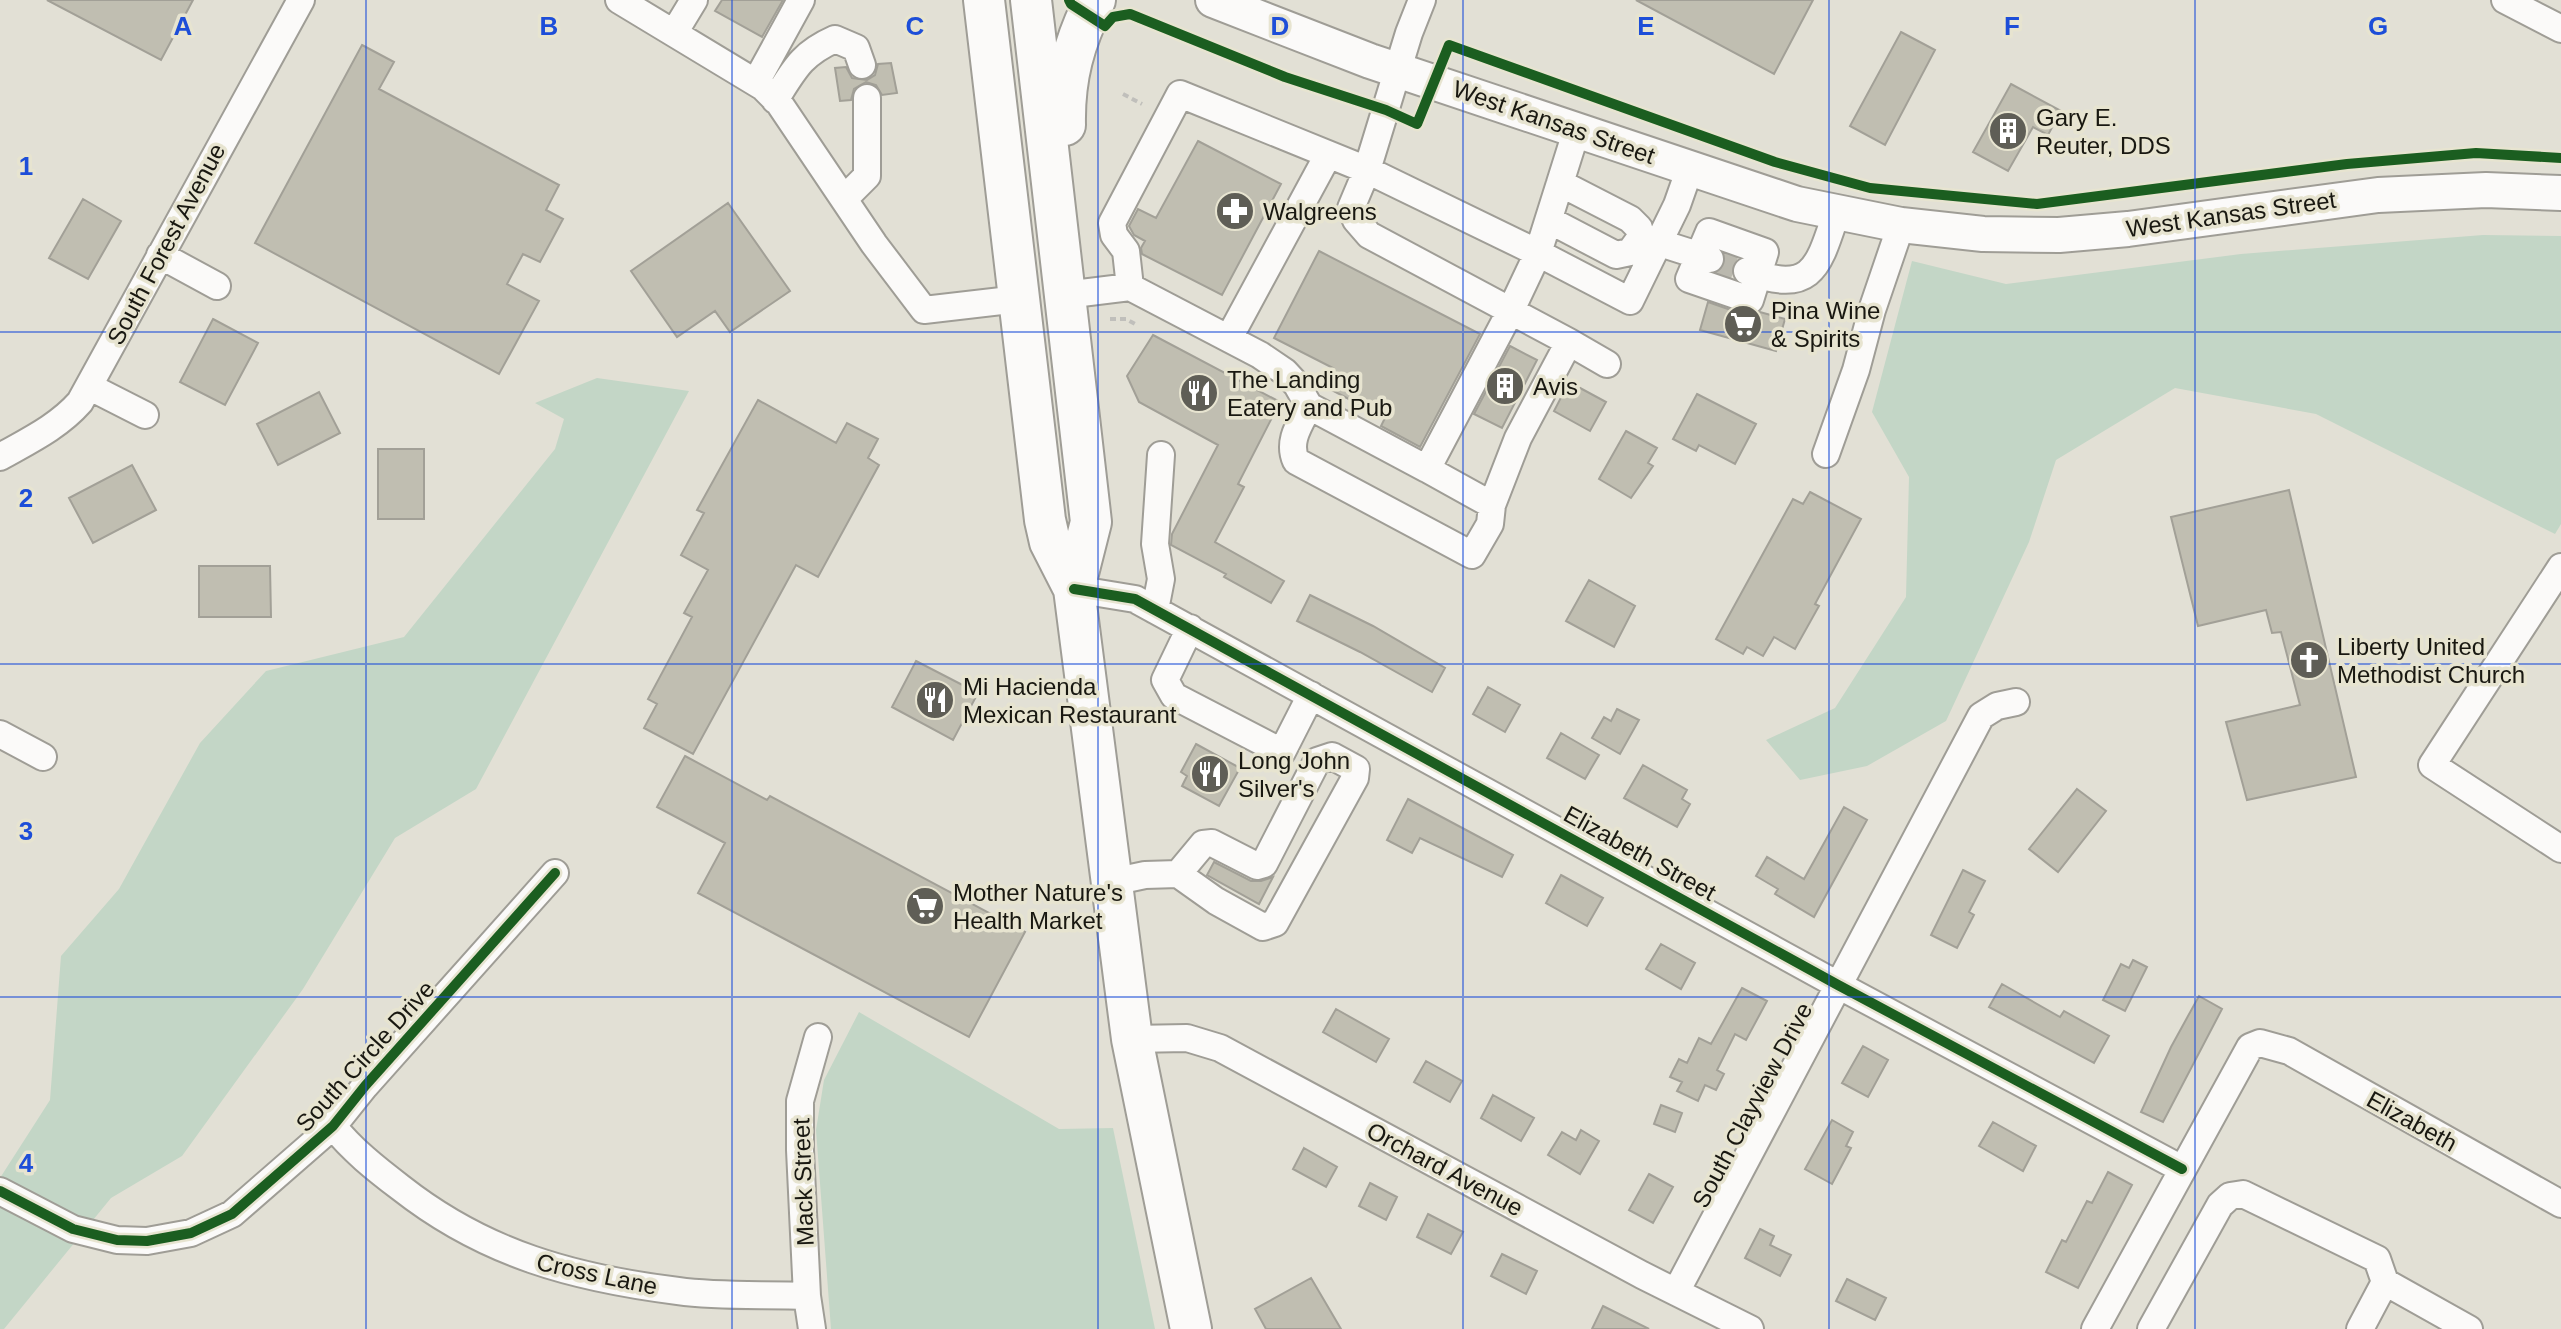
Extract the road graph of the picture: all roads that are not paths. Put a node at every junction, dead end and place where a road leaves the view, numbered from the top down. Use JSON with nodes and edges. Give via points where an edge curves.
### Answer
{"nodes":[{"id":1,"x":301,"y":0,"type":"edge"},
{"id":2,"x":619,"y":0,"type":"edge"},
{"id":3,"x":694,"y":0,"type":"edge"},
{"id":4,"x":801,"y":0,"type":"edge"},
{"id":5,"x":1031,"y":0,"type":"edge"},
{"id":6,"x":1095,"y":0,"type":"edge"},
{"id":7,"x":1213,"y":0,"type":"edge"},
{"id":8,"x":1422,"y":0,"type":"edge"},
{"id":9,"x":2505,"y":0,"type":"edge"},
{"id":10,"x":983,"y":1,"type":"edge"},
{"id":11,"x":2561,"y":29,"type":"edge"},
{"id":12,"x":674,"y":33,"type":"junction"},
{"id":13,"x":859,"y":57,"type":"dead end"},
{"id":14,"x":1399,"y":69,"type":"junction"},
{"id":15,"x":765,"y":91,"type":"junction"},
{"id":16,"x":867,"y":102,"type":"dead end"},
{"id":17,"x":1577,"y":129,"type":"junction"},
{"id":18,"x":1328,"y":155,"type":"junction"},
{"id":19,"x":1690,"y":168,"type":"junction"},
{"id":20,"x":1367,"y":170,"type":"junction"},
{"id":21,"x":1560,"y":183,"type":"junction"},
{"id":22,"x":2561,"y":193,"type":"edge"},
{"id":23,"x":844,"y":199,"type":"junction"},
{"id":24,"x":1836,"y":214,"type":"junction"},
{"id":25,"x":1056,"y":217,"type":"junction"},
{"id":26,"x":1549,"y":220,"type":"junction"},
{"id":27,"x":1901,"y":225,"type":"junction"},
{"id":28,"x":1650,"y":241,"type":"junction"},
{"id":29,"x":1538,"y":253,"type":"junction"},
{"id":30,"x":160,"y":255,"type":"junction"},
{"id":31,"x":1704,"y":257,"type":"junction"},
{"id":32,"x":1752,"y":273,"type":"junction"},
{"id":33,"x":217,"y":286,"type":"dead end"},
{"id":34,"x":1130,"y":287,"type":"junction"},
{"id":35,"x":1065,"y":295,"type":"junction"},
{"id":36,"x":1019,"y":299,"type":"junction"},
{"id":37,"x":1511,"y":310,"type":"junction"},
{"id":38,"x":1229,"y":338,"type":"junction"},
{"id":39,"x":1569,"y":342,"type":"junction"},
{"id":40,"x":1607,"y":364,"type":"dead end"},
{"id":41,"x":90,"y":387,"type":"junction"},
{"id":42,"x":1309,"y":406,"type":"junction"},
{"id":43,"x":145,"y":415,"type":"dead end"},
{"id":44,"x":1826,"y":454,"type":"dead end"},
{"id":45,"x":1161,"y":455,"type":"dead end"},
{"id":46,"x":0,"y":457,"type":"edge"},
{"id":47,"x":1427,"y":469,"type":"junction"},
{"id":48,"x":1492,"y":505,"type":"junction"},
{"id":49,"x":2560,"y":566,"type":"edge"},
{"id":50,"x":1074,"y":589,"type":"junction"},
{"id":51,"x":1155,"y":610,"type":"junction"},
{"id":52,"x":1190,"y":628,"type":"junction"},
{"id":53,"x":1311,"y":695,"type":"junction"},
{"id":54,"x":2016,"y":702,"type":"dead end"},
{"id":55,"x":0,"y":734,"type":"edge"},
{"id":56,"x":43,"y":757,"type":"dead end"},
{"id":57,"x":2561,"y":849,"type":"edge"},
{"id":58,"x":555,"y":873,"type":"dead end"},
{"id":59,"x":1178,"y":874,"type":"junction"},
{"id":60,"x":1112,"y":882,"type":"junction"},
{"id":61,"x":1838,"y":985,"type":"junction"},
{"id":62,"x":818,"y":1037,"type":"dead end"},
{"id":63,"x":1132,"y":1039,"type":"junction"},
{"id":64,"x":333,"y":1126,"type":"junction"},
{"id":65,"x":2182,"y":1169,"type":"junction"},
{"id":66,"x":0,"y":1191,"type":"edge"},
{"id":67,"x":2561,"y":1204,"type":"edge"},
{"id":68,"x":2385,"y":1282,"type":"junction"},
{"id":69,"x":1676,"y":1292,"type":"junction"},
{"id":70,"x":807,"y":1296,"type":"junction"},
{"id":71,"x":812,"y":1329,"type":"edge"},
{"id":72,"x":1191,"y":1329,"type":"edge"},
{"id":73,"x":1750,"y":1329,"type":"edge"},
{"id":74,"x":2095,"y":1329,"type":"edge"},
{"id":75,"x":2151,"y":1329,"type":"edge"},
{"id":76,"x":2360,"y":1329,"type":"edge"},
{"id":77,"x":2469,"y":1329,"type":"edge"}],
"edges":[{"from":1,"to":30,"type":"street","name":"South Forest Avenue"},
{"from":2,"to":12,"type":"street"},
{"from":3,"to":12,"type":"street"},
{"from":4,"to":15,"type":"street"},
{"from":5,"to":25,"type":"highway"},
{"from":6,"to":25,"type":"highway","via":[[1067,73],[1064,170]]},
{"from":7,"to":14,"type":"main road","name":"West Kansas Street"},
{"from":8,"to":14,"type":"street"},
{"from":9,"to":11,"type":"street"},
{"from":10,"to":36,"type":"highway"},
{"from":12,"to":15,"type":"street"},
{"from":13,"to":15,"type":"street","via":[[835,39],[813,49]]},
{"from":14,"to":17,"type":"main road","name":"West Kansas Street"},
{"from":14,"to":20,"type":"street"},
{"from":15,"to":23,"type":"street"},
{"from":16,"to":23,"type":"street","via":[[867,176]]},
{"from":17,"to":19,"type":"main road","name":"West Kansas Street"},
{"from":17,"to":21,"type":"street"},
{"from":18,"to":20,"type":"street"},
{"from":18,"to":34,"type":"street","via":[[1180,94],[1112,223],[1126,251]]},
{"from":18,"to":38,"type":"street"},
{"from":19,"to":24,"type":"main road","name":"West Kansas Street"},
{"from":19,"to":28,"type":"street","via":[[1677,205]]},
{"from":20,"to":29,"type":"street"},
{"from":20,"to":37,"type":"street","via":[[1351,208],[1369,235]]},
{"from":21,"to":26,"type":"street"},
{"from":21,"to":28,"type":"street","via":[[1630,219]]},
{"from":22,"to":27,"type":"main road","name":"West Kansas Street","via":[[2378,195],[2059,235]]},
{"from":23,"to":36,"type":"street","via":[[924,310]]},
{"from":24,"to":27,"type":"main road","name":"West Kansas Street"},
{"from":24,"to":32,"type":"street","via":[[1820,260],[1805,275],[1789,280]]},
{"from":25,"to":35,"type":"highway"},
{"from":26,"to":28,"type":"street","via":[[1616,255]]},
{"from":26,"to":29,"type":"street"},
{"from":27,"to":44,"type":"street"},
{"from":28,"to":29,"type":"street","via":[[1630,301]]},
{"from":28,"to":31,"type":"street"},
{"from":29,"to":37,"type":"street"},
{"from":30,"to":33,"type":"street"},
{"from":30,"to":41,"type":"street","name":"South Forest Avenue"},
{"from":31,"to":32,"type":"street","via":[[1709,232],[1765,252]]},
{"from":31,"to":32,"type":"street","via":[[1689,279],[1750,300]]},
{"from":34,"to":35,"type":"street"},
{"from":34,"to":38,"type":"street"},
{"from":35,"to":50,"type":"highway","via":[[1091,522]]},
{"from":36,"to":50,"type":"highway","via":[[1045,520]]},
{"from":37,"to":39,"type":"street"},
{"from":37,"to":47,"type":"street"},
{"from":38,"to":42,"type":"street","via":[[1285,372]]},
{"from":39,"to":40,"type":"street"},
{"from":39,"to":48,"type":"street","via":[[1518,438]]},
{"from":41,"to":43,"type":"street"},
{"from":41,"to":46,"type":"street","name":"South Forest Avenue","via":[[70,414]]},
{"from":42,"to":47,"type":"street"},
{"from":42,"to":48,"type":"street","via":[[1293,440],[1296,461],[1472,555],[1490,524]]},
{"from":45,"to":51,"type":"street","via":[[1155,532],[1161,579]]},
{"from":47,"to":48,"type":"street"},
{"from":49,"to":57,"type":"street","via":[[2432,765]]},
{"from":50,"to":51,"type":"street","name":"Elizabeth Street","via":[[1135,599]]},
{"from":50,"to":60,"type":"highway"},
{"from":51,"to":52,"type":"street","name":"Elizabeth Street"},
{"from":52,"to":53,"type":"street","name":"Elizabeth Street"},
{"from":52,"to":53,"type":"street","via":[[1165,680],[1174,696],[1282,752]]},
{"from":53,"to":61,"type":"street","name":"Elizabeth Street"},
{"from":54,"to":61,"type":"street","name":"South Clayview Drive","via":[[1981,716]]},
{"from":55,"to":56,"type":"street"},
{"from":58,"to":64,"type":"street","name":"South Circle Drive"},
{"from":59,"to":59,"type":"street","via":[[1263,927],[1275,923],[1356,769],[1332,756],[1317,761],[1264,864],[1257,866],[1212,843],[1203,844]]},
{"from":59,"to":60,"type":"street"},
{"from":60,"to":63,"type":"highway"},
{"from":61,"to":65,"type":"street","name":"Elizabeth Street"},
{"from":61,"to":69,"type":"street","name":"South Clayview Drive"},
{"from":62,"to":70,"type":"street","name":"Mack Street","via":[[800,1101]]},
{"from":63,"to":69,"type":"street","name":"Orchard Avenue","via":[[1187,1038],[1220,1048]]},
{"from":63,"to":72,"type":"highway"},
{"from":64,"to":66,"type":"street","name":"South Circle Drive","via":[[232,1214],[162,1240],[101,1238]]},
{"from":64,"to":70,"type":"street","name":"Cross Lane","via":[[424,1206],[464,1231],[551,1267],[680,1292]]},
{"from":65,"to":67,"type":"street","name":"Elizabeth","via":[[2250,1047],[2260,1043],[2289,1051]]},
{"from":65,"to":74,"type":"street"},
{"from":68,"to":75,"type":"street","via":[[2377,1259],[2243,1194],[2230,1196],[2220,1205]]},
{"from":68,"to":76,"type":"street"},
{"from":68,"to":77,"type":"street"},
{"from":69,"to":73,"type":"street","name":"Orchard Avenue"},
{"from":70,"to":71,"type":"street","name":"Mack Street"}]}
